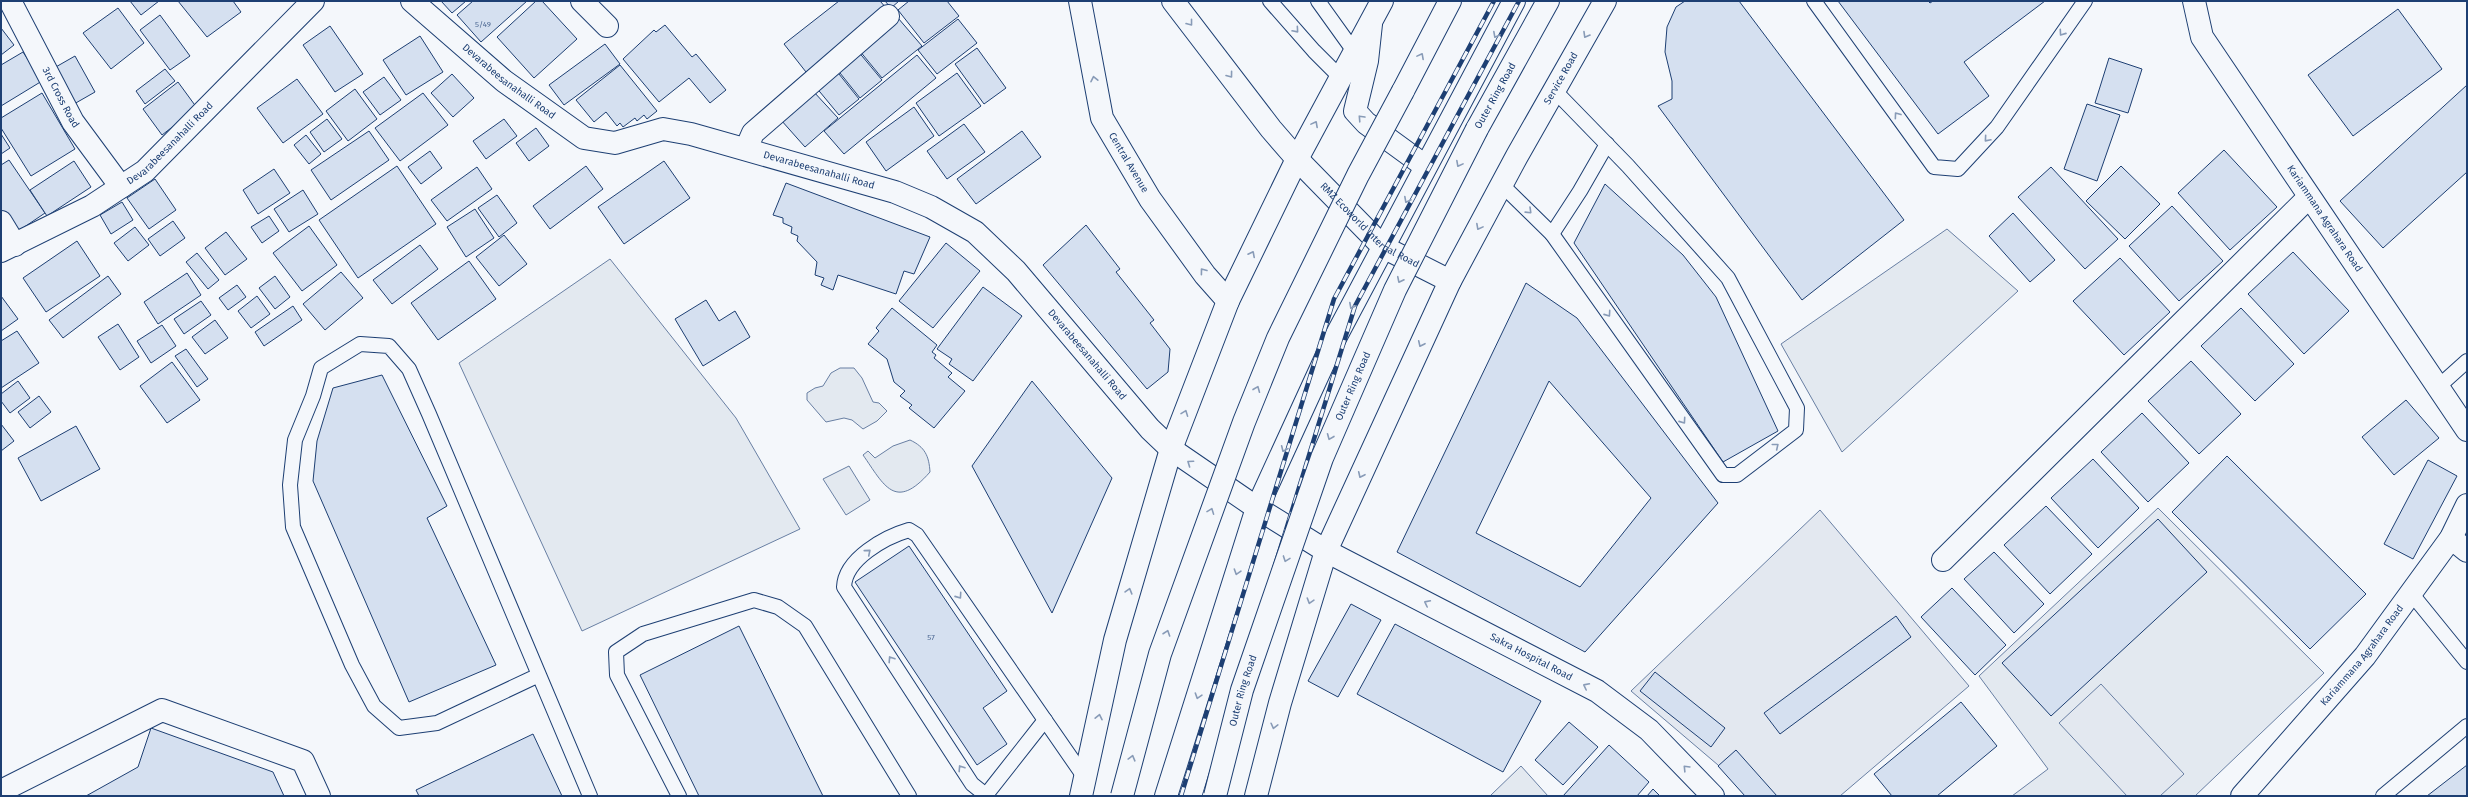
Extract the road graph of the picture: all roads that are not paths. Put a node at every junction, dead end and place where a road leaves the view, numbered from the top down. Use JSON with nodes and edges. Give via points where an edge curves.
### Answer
{"nodes":[{"id":1,"x":10,"y":1,"type":"edge"},
{"id":2,"x":313,"y":1,"type":"edge"},
{"id":3,"x":412,"y":1,"type":"edge"},
{"id":4,"x":582,"y":1,"type":"edge"},
{"id":5,"x":1080,"y":1,"type":"edge"},
{"id":6,"x":1173,"y":1,"type":"edge"},
{"id":7,"x":1270,"y":1,"type":"edge"},
{"id":8,"x":1318,"y":1,"type":"edge"},
{"id":9,"x":1382,"y":1,"type":"edge"},
{"id":10,"x":1450,"y":1,"type":"edge"},
{"id":11,"x":1514,"y":1,"type":"edge"},
{"id":12,"x":1548,"y":1,"type":"edge"},
{"id":13,"x":1606,"y":1,"type":"edge"},
{"id":14,"x":1814,"y":1,"type":"edge"},
{"id":15,"x":2085,"y":1,"type":"edge"},
{"id":16,"x":2194,"y":1,"type":"edge"},
{"id":17,"x":888,"y":16,"type":"dead end"},
{"id":18,"x":1371,"y":24,"type":"junction"},
{"id":19,"x":607,"y":26,"type":"dead end"},
{"id":20,"x":1356,"y":54,"type":"junction"},
{"id":21,"x":1341,"y":78,"type":"junction"},
{"id":22,"x":1554,"y":90,"type":"junction"},
{"id":23,"x":1607,"y":144,"type":"junction"},
{"id":24,"x":746,"y":149,"type":"junction"},
{"id":25,"x":1297,"y":159,"type":"junction"},
{"id":26,"x":1425,"y":166,"type":"junction"},
{"id":27,"x":1501,"y":184,"type":"junction"},
{"id":28,"x":121,"y":187,"type":"junction"},
{"id":29,"x":2309,"y":197,"type":"junction"},
{"id":30,"x":1,"y":222,"type":"edge"},
{"id":31,"x":1552,"y":234,"type":"junction"},
{"id":32,"x":1383,"y":247,"type":"junction"},
{"id":33,"x":8,"y":248,"type":"edge"},
{"id":34,"x":1450,"y":281,"type":"junction"},
{"id":35,"x":1228,"y":301,"type":"junction"},
{"id":36,"x":2467,"y":361,"type":"edge"},
{"id":37,"x":2438,"y":387,"type":"junction"},
{"id":38,"x":2467,"y":430,"type":"edge"},
{"id":39,"x":1171,"y":449,"type":"junction"},
{"id":40,"x":2467,"y":505,"type":"edge"},
{"id":41,"x":1257,"y":508,"type":"junction"},
{"id":42,"x":2459,"y":545,"type":"edge"},
{"id":43,"x":1326,"y":551,"type":"junction"},
{"id":44,"x":1943,"y":560,"type":"dead end"},
{"id":45,"x":2411,"y":593,"type":"junction"},
{"id":46,"x":2467,"y":662,"type":"edge"},
{"id":47,"x":539,"y":675,"type":"junction"},
{"id":48,"x":1045,"y":720,"type":"junction"},
{"id":49,"x":2467,"y":726,"type":"edge"},
{"id":50,"x":1083,"y":787,"type":"edge"},
{"id":51,"x":1,"y":791,"type":"edge"},
{"id":52,"x":319,"y":796,"type":"edge"},
{"id":53,"x":590,"y":796,"type":"edge"},
{"id":54,"x":679,"y":796,"type":"edge"},
{"id":55,"x":909,"y":796,"type":"edge"},
{"id":56,"x":987,"y":796,"type":"edge"},
{"id":57,"x":1122,"y":796,"type":"edge"},
{"id":58,"x":1166,"y":796,"type":"edge"},
{"id":59,"x":1215,"y":796,"type":"edge"},
{"id":60,"x":1256,"y":796,"type":"edge"},
{"id":61,"x":1713,"y":796,"type":"edge"},
{"id":62,"x":2242,"y":796,"type":"edge"},
{"id":63,"x":2384,"y":796,"type":"edge"}],
"edges":[{"from":1,"to":28,"type":"main road","name":"3rd Cross Road","via":[[73,122]]},
{"from":2,"to":28,"type":"main road","name":"Devarabeesanahalli Road","via":[[145,170]]},
{"from":3,"to":24,"type":"main road","name":"Devarabeesanahalli Road","via":[[504,81],[584,138],[615,143],[663,129]]},
{"from":4,"to":19,"type":"main road"},
{"from":35,"to":5,"type":"main road","name":"Central Avenue","one_way":true,"via":[[1205,275],[1150,199],[1102,118]]},
{"from":6,"to":25,"type":"main road","one_way":true},
{"from":7,"to":21,"type":"lane","one_way":true},
{"from":8,"to":20,"type":"lane"},
{"from":9,"to":18,"type":"main road"},
{"from":57,"to":10,"type":"main road","one_way":true,"bridge":true,"via":[[1160,654],[1244,422],[1282,331],[1358,175]]},
{"from":11,"to":26,"type":"main road","one_way":true},
{"from":12,"to":59,"type":"main road","name":"Outer Ring Road","one_way":true,"bridge":true,"via":[[1477,129],[1395,290],[1322,458],[1242,690]]},
{"from":13,"to":22,"type":"main road","name":"Service Road","one_way":true},
{"from":15,"to":14,"type":"lane","one_way":true,"via":[[1997,127],[1958,169],[1934,167]]},
{"from":16,"to":29,"type":"main road","name":"Kariammana Agrahara Road","via":[[2202,37]]},
{"from":17,"to":24,"type":"main road","via":[[753,133]]},
{"from":18,"to":20,"type":"main road"},
{"from":26,"to":18,"type":"main road","one_way":true,"via":[[1355,112],[1367,61]]},
{"from":20,"to":21,"type":"main road"},
{"from":25,"to":21,"type":"main road","one_way":true},
{"from":22,"to":23,"type":"lane"},
{"from":22,"to":27,"type":"main road","name":"Service Road"},
{"from":23,"to":31,"type":"lane"},
{"from":31,"to":23,"type":"lane","one_way":true,"via":[[1723,475],[1737,475],[1796,430],[1797,408],[1728,278]]},
{"from":24,"to":39,"type":"main road","name":"Devarabeesanahalli Road","via":[[895,192],[931,207],[975,232],[1016,271],[1150,429]]},
{"from":25,"to":32,"type":"main road","name":"RMZ Ecoworld Internal Road"},
{"from":35,"to":25,"type":"main road","one_way":true},
{"from":26,"to":32,"type":"main road","one_way":true},
{"from":27,"to":31,"type":"lane","one_way":true},
{"from":27,"to":34,"type":"main road","name":"Service Road","one_way":true},
{"from":28,"to":33,"type":"main road","name":"Devarabeesanahalli Road","via":[[92,206]]},
{"from":29,"to":37,"type":"main road","name":"Kariammana Agrahara Road"},
{"from":29,"to":44,"type":"main road"},
{"from":30,"to":33,"type":"main road"},
{"from":32,"to":34,"type":"main road","name":"RMZ Ecoworld Internal Road"},
{"from":32,"to":41,"type":"main road","one_way":true,"via":[[1334,340]]},
{"from":34,"to":43,"type":"main road","name":"Service Road","one_way":true},
{"from":39,"to":35,"type":"main road","one_way":true},
{"from":36,"to":37,"type":"lane"},
{"from":37,"to":38,"type":"main road","name":"Kariammana Agrahara Road"},
{"from":41,"to":39,"type":"main road","name":"Devarabeesanahalli Road","one_way":true},
{"from":50,"to":39,"type":"main road","one_way":true,"via":[[1115,640]]},
{"from":40,"to":42,"type":"main road","name":"Kariammana Agrahara Road"},
{"from":41,"to":43,"type":"main road","name":"Sakra Hospital Road"},
{"from":41,"to":58,"type":"main road","one_way":true},
{"from":42,"to":45,"type":"main road","name":"Kariammana Agrahara Road"},
{"from":43,"to":60,"type":"main road","name":"Service Road","one_way":true,"via":[[1280,703]]},
{"from":61,"to":43,"type":"main road","name":"Sakra Hospital Road","one_way":true,"via":[[1649,730],[1597,692]]},
{"from":45,"to":46,"type":"lane"},
{"from":45,"to":62,"type":"main road","name":"Kariammana Agrahara Road","via":[[2365,656]]},
{"from":47,"to":47,"type":"lane","via":[[408,369],[389,346],[360,344],[321,368],[295,440],[290,484],[293,527],[352,665],[374,706],[399,728],[437,724]]},
{"from":47,"to":53,"type":"lane"},
{"from":48,"to":50,"type":"lane"},
{"from":48,"to":56,"type":"lane"},
{"from":56,"to":48,"type":"lane","one_way":true,"via":[[972,784],[844,587],[851,567],[871,549],[897,534],[910,530],[917,535]]},
{"from":49,"to":63,"type":"lane"},
{"from":51,"to":52,"type":"main road","via":[[162,710],[303,761]]},
{"from":54,"to":55,"type":"lane","via":[[617,675],[616,652],[643,634],[754,600],[778,607],[805,626]]}]}
